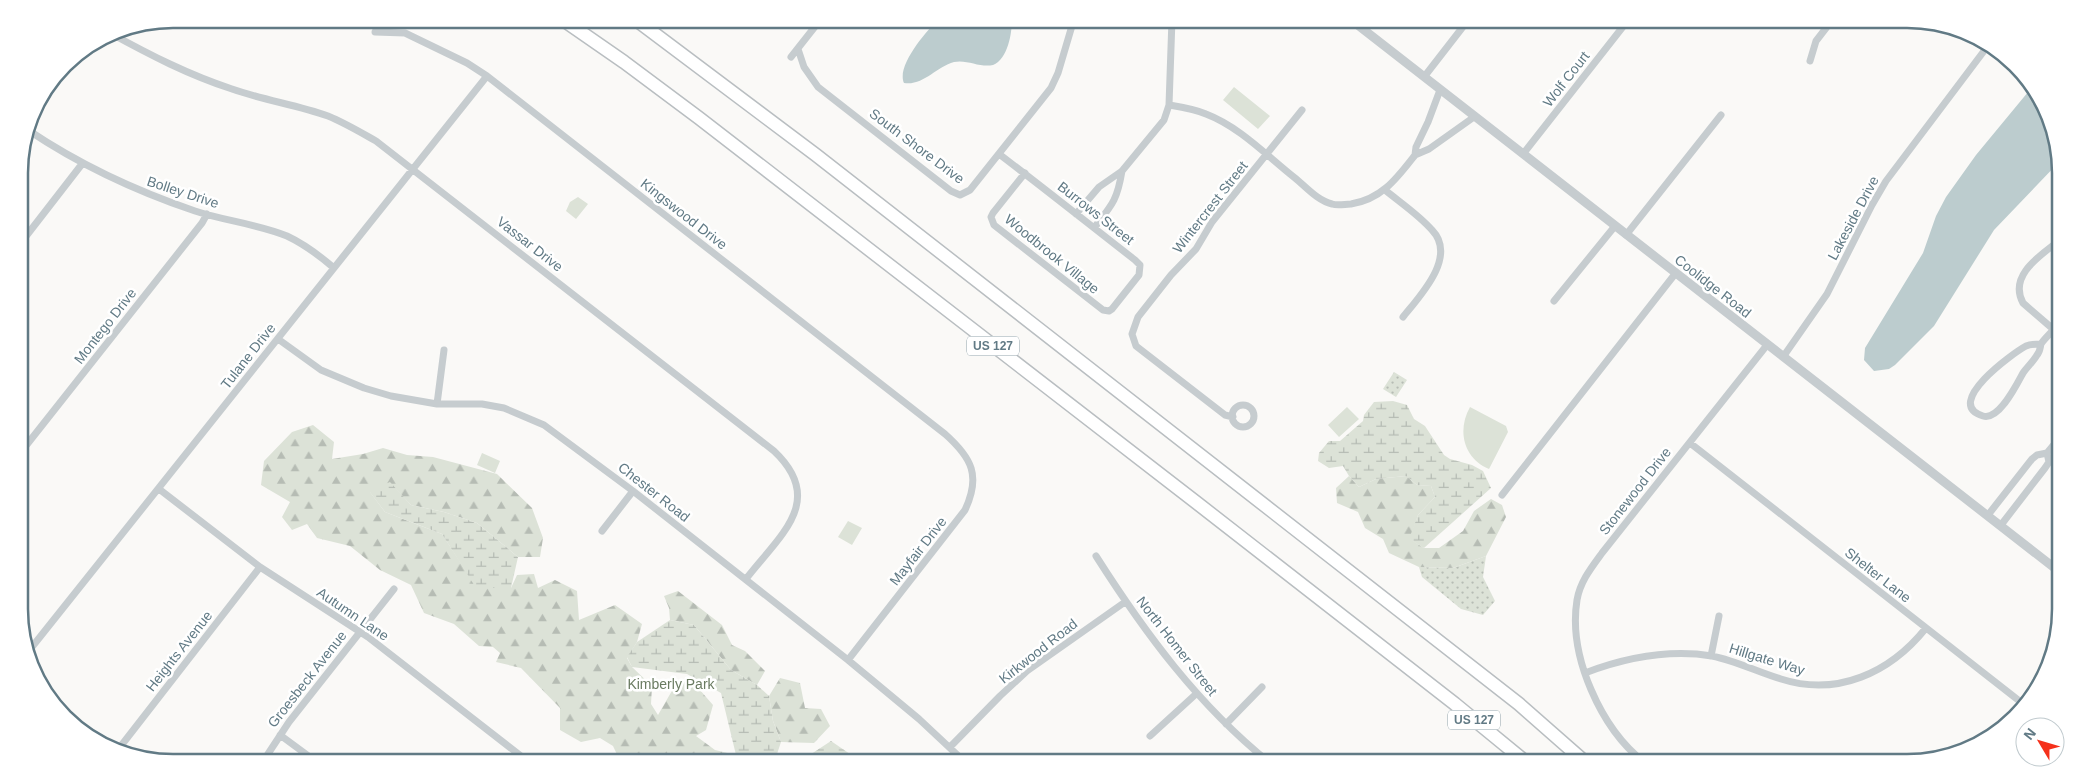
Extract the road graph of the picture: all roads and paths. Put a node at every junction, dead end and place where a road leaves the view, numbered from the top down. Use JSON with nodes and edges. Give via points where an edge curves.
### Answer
{"nodes":[{"id":1,"x":573,"y":27,"type":"edge"},
{"id":2,"x":646,"y":27,"type":"edge"},
{"id":3,"x":816,"y":27,"type":"edge"},
{"id":4,"x":1072,"y":27,"type":"edge"},
{"id":5,"x":1172,"y":27,"type":"edge"},
{"id":6,"x":1360,"y":27,"type":"edge"},
{"id":7,"x":1463,"y":27,"type":"edge"},
{"id":8,"x":1623,"y":27,"type":"edge"},
{"id":9,"x":1827,"y":27,"type":"edge"},
{"id":10,"x":375,"y":32,"type":"dead end"},
{"id":11,"x":119,"y":38,"type":"edge"},
{"id":12,"x":798,"y":49,"type":"junction"},
{"id":13,"x":1985,"y":50,"type":"edge"},
{"id":14,"x":791,"y":57,"type":"dead end"},
{"id":15,"x":1810,"y":61,"type":"dead end"},
{"id":16,"x":487,"y":76,"type":"junction"},
{"id":17,"x":1424,"y":77,"type":"junction"},
{"id":18,"x":1440,"y":90,"type":"junction"},
{"id":19,"x":1169,"y":105,"type":"junction"},
{"id":20,"x":1302,"y":110,"type":"dead end"},
{"id":21,"x":1721,"y":114,"type":"dead end"},
{"id":22,"x":1474,"y":117,"type":"junction"},
{"id":23,"x":33,"y":133,"type":"edge"},
{"id":24,"x":999,"y":154,"type":"junction"},
{"id":25,"x":1523,"y":154,"type":"junction"},
{"id":26,"x":1266,"y":155,"type":"junction"},
{"id":27,"x":1415,"y":155,"type":"junction"},
{"id":28,"x":82,"y":164,"type":"junction"},
{"id":29,"x":414,"y":169,"type":"junction"},
{"id":30,"x":1122,"y":171,"type":"junction"},
{"id":31,"x":1025,"y":174,"type":"junction"},
{"id":32,"x":1104,"y":182,"type":"junction"},
{"id":33,"x":1385,"y":190,"type":"junction"},
{"id":34,"x":1119,"y":193,"type":"junction"},
{"id":35,"x":207,"y":214,"type":"junction"},
{"id":36,"x":1076,"y":214,"type":"junction"},
{"id":37,"x":1615,"y":226,"type":"junction"},
{"id":38,"x":1094,"y":228,"type":"junction"},
{"id":39,"x":28,"y":234,"type":"edge"},
{"id":40,"x":1626,"y":235,"type":"junction"},
{"id":41,"x":2052,"y":247,"type":"edge"},
{"id":42,"x":334,"y":268,"type":"junction"},
{"id":43,"x":1675,"y":274,"type":"junction"},
{"id":44,"x":1554,"y":301,"type":"dead end"},
{"id":45,"x":1103,"y":310,"type":"joint"},
{"id":46,"x":1403,"y":318,"type":"dead end"},
{"id":47,"x":2052,"y":327,"type":"edge"},
{"id":48,"x":2052,"y":332,"type":"edge"},
{"id":49,"x":278,"y":339,"type":"junction"},
{"id":50,"x":1767,"y":344,"type":"junction"},
{"id":51,"x":2042,"y":344,"type":"junction"},
{"id":52,"x":444,"y":350,"type":"dead end"},
{"id":53,"x":1784,"y":357,"type":"junction"},
{"id":54,"x":437,"y":404,"type":"junction"},
{"id":55,"x":1233,"y":417,"type":"dead end"},
{"id":56,"x":28,"y":443,"type":"edge"},
{"id":57,"x":1690,"y":443,"type":"junction"},
{"id":58,"x":2052,"y":447,"type":"edge"},
{"id":59,"x":961,"y":448,"type":"joint"},
{"id":60,"x":2047,"y":453,"type":"junction"},
{"id":61,"x":159,"y":489,"type":"junction"},
{"id":62,"x":633,"y":491,"type":"junction"},
{"id":63,"x":1502,"y":495,"type":"dead end"},
{"id":64,"x":1988,"y":515,"type":"junction"},
{"id":65,"x":2001,"y":526,"type":"junction"},
{"id":66,"x":602,"y":531,"type":"dead end"},
{"id":67,"x":1096,"y":556,"type":"dead end"},
{"id":68,"x":2052,"y":566,"type":"edge"},
{"id":69,"x":260,"y":567,"type":"junction"},
{"id":70,"x":746,"y":580,"type":"junction"},
{"id":71,"x":394,"y":589,"type":"dead end"},
{"id":72,"x":1125,"y":602,"type":"junction"},
{"id":73,"x":1718,"y":616,"type":"dead end"},
{"id":74,"x":1926,"y":628,"type":"junction"},
{"id":75,"x":360,"y":632,"type":"junction"},
{"id":76,"x":32,"y":646,"type":"edge"},
{"id":77,"x":1711,"y":656,"type":"junction"},
{"id":78,"x":848,"y":660,"type":"junction"},
{"id":79,"x":1585,"y":673,"type":"junction"},
{"id":80,"x":1262,"y":687,"type":"dead end"},
{"id":81,"x":1196,"y":694,"type":"junction"},
{"id":82,"x":2019,"y":701,"type":"edge"},
{"id":83,"x":1226,"y":724,"type":"junction"},
{"id":84,"x":280,"y":735,"type":"junction"},
{"id":85,"x":1150,"y":736,"type":"dead end"},
{"id":86,"x":122,"y":745,"type":"edge"},
{"id":87,"x":950,"y":747,"type":"junction"},
{"id":88,"x":268,"y":754,"type":"edge"},
{"id":89,"x":306,"y":754,"type":"edge"},
{"id":90,"x":518,"y":754,"type":"edge"},
{"id":91,"x":957,"y":754,"type":"edge"},
{"id":92,"x":1260,"y":754,"type":"edge"},
{"id":93,"x":1516,"y":754,"type":"edge"},
{"id":94,"x":1577,"y":754,"type":"edge"},
{"id":95,"x":1636,"y":754,"type":"edge"}],
"edges":[{"from":1,"to":93,"type":"highway","number":"US 127","via":[[699,118]]},
{"from":2,"to":94,"type":"highway","number":"US 127","via":[[808,149],[1519,704]]},
{"from":3,"to":12,"type":"street"},
{"from":4,"to":24,"type":"street","name":"South Shore Drive","via":[[1051,88]]},
{"from":5,"to":19,"type":"street"},
{"from":6,"to":17,"type":"street","name":"Coolidge Road"},
{"from":7,"to":17,"type":"street"},
{"from":8,"to":25,"type":"street","name":"Wolf Court"},
{"from":9,"to":15,"type":"street","via":[[1816,41]]},
{"from":10,"to":16,"type":"street","name":"Kingswood Drive","via":[[405,33]]},
{"from":11,"to":29,"type":"street","name":"Vassar Drive","via":[[190,74],[233,90],[327,116],[352,127]]},
{"from":12,"to":14,"type":"street"},
{"from":12,"to":24,"type":"street","name":"South Shore Drive","via":[[804,67],[818,87],[954,193],[963,194],[970,190]]},
{"from":13,"to":53,"type":"street","name":"Lakeside Drive","via":[[1886,181],[1828,294]]},
{"from":16,"to":29,"type":"street","name":"Tulane Drive"},
{"from":16,"to":59,"type":"street","name":"Kingswood Drive"},
{"from":17,"to":18,"type":"street","name":"Coolidge Road"},
{"from":18,"to":22,"type":"street","name":"Coolidge Road"},
{"from":18,"to":27,"type":"street"},
{"from":19,"to":26,"type":"street","via":[[1192,109],[1219,120]]},
{"from":19,"to":30,"type":"street","via":[[1159,127]]},
{"from":20,"to":26,"type":"street","name":"Wintercrest Street"},
{"from":21,"to":40,"type":"street"},
{"from":22,"to":25,"type":"street","name":"Coolidge Road"},
{"from":22,"to":27,"type":"street"},
{"from":23,"to":28,"type":"street","name":"Bolley Drive"},
{"from":24,"to":31,"type":"street","name":"Burrows Street"},
{"from":25,"to":37,"type":"street","name":"Coolidge Road"},
{"from":26,"to":33,"type":"street","via":[[1330,204],[1357,203]]},
{"from":26,"to":55,"type":"street","name":"Wintercrest Street","via":[[1212,222],[1196,250],[1171,275],[1138,317],[1132,334],[1136,346],[1225,415]]},
{"from":27,"to":33,"type":"street"},
{"from":28,"to":35,"type":"street","name":"Bolley Drive","via":[[137,190]]},
{"from":28,"to":39,"type":"street"},
{"from":29,"to":42,"type":"street","name":"Tulane Drive"},
{"from":29,"to":70,"type":"street","name":"Vassar Drive","via":[[782,459],[791,470],[798,486],[796,512]]},
{"from":30,"to":32,"type":"street"},
{"from":30,"to":34,"type":"street"},
{"from":31,"to":36,"type":"street","name":"Burrows Street"},
{"from":31,"to":45,"type":"street","name":"Woodbrook Village","via":[[993,213],[994,225]]},
{"from":32,"to":34,"type":"street","via":[[1114,183]]},
{"from":32,"to":36,"type":"street"},
{"from":33,"to":46,"type":"street","via":[[1434,231],[1440,250],[1432,280]]},
{"from":34,"to":38,"type":"street"},
{"from":35,"to":42,"type":"street","name":"Bolley Drive","via":[[287,236]]},
{"from":35,"to":56,"type":"street","name":"Montego Drive"},
{"from":36,"to":38,"type":"street","name":"Burrows Street"},
{"from":37,"to":40,"type":"street","name":"Coolidge Road"},
{"from":37,"to":44,"type":"street"},
{"from":38,"to":45,"type":"street","name":"Burrows Street","via":[[1141,268],[1112,309]]},
{"from":40,"to":43,"type":"street","name":"Coolidge Road"},
{"from":41,"to":47,"type":"street","via":[[2024,273],[2018,286],[2023,303]]},
{"from":42,"to":49,"type":"street","name":"Tulane Drive"},
{"from":43,"to":50,"type":"street","name":"Coolidge Road"},
{"from":43,"to":63,"type":"street"},
{"from":48,"to":51,"type":"street"},
{"from":49,"to":54,"type":"street","name":"Chester Road","via":[[321,370],[364,388]]},
{"from":49,"to":61,"type":"street","name":"Tulane Drive"},
{"from":50,"to":53,"type":"street","name":"Coolidge Road"},
{"from":50,"to":57,"type":"street","name":"Stonewood Drive"},
{"from":51,"to":51,"type":"street","via":[[2028,345],[1983,380],[1972,400],[1974,410],[1986,417],[1997,411],[2008,400]]},
{"from":52,"to":54,"type":"street"},
{"from":53,"to":64,"type":"street","name":"Coolidge Road"},
{"from":54,"to":62,"type":"street","name":"Chester Road","via":[[482,404],[525,416],[564,438]]},
{"from":57,"to":74,"type":"street","name":"Shelter Lane"},
{"from":57,"to":79,"type":"street","name":"Stonewood Drive","via":[[1582,584],[1576,621]]},
{"from":58,"to":60,"type":"street"},
{"from":59,"to":78,"type":"street","name":"Mayfair Drive","via":[[973,472],[972,496],[965,510]]},
{"from":60,"to":64,"type":"street","via":[[2032,459]]},
{"from":60,"to":65,"type":"street","via":[[2049,462]]},
{"from":61,"to":69,"type":"street","name":"Autumn Lane"},
{"from":61,"to":76,"type":"street","name":"Tulane Drive"},
{"from":62,"to":66,"type":"street"},
{"from":62,"to":70,"type":"street","name":"Chester Road"},
{"from":64,"to":65,"type":"street","name":"Coolidge Road"},
{"from":65,"to":68,"type":"street","name":"Coolidge Road"},
{"from":67,"to":72,"type":"street","name":"North Homer Street"},
{"from":69,"to":75,"type":"street","name":"Autumn Lane"},
{"from":69,"to":86,"type":"street","name":"Heights Avenue"},
{"from":70,"to":78,"type":"street","name":"Chester Road"},
{"from":71,"to":75,"type":"street","name":"Groesbeck Avenue"},
{"from":72,"to":81,"type":"street","name":"North Homer Street"},
{"from":72,"to":87,"type":"street","name":"Kirkwood Road","via":[[1027,671]]},
{"from":73,"to":77,"type":"street"},
{"from":74,"to":77,"type":"street","name":"Hillgate Way","via":[[1886,666],[1858,679],[1830,685],[1795,683]]},
{"from":74,"to":82,"type":"street","name":"Shelter Lane"},
{"from":75,"to":84,"type":"street","name":"Groesbeck Avenue"},
{"from":75,"to":90,"type":"street","name":"Autumn Lane"},
{"from":77,"to":79,"type":"street","name":"Hillgate Way","via":[[1648,655]]},
{"from":78,"to":87,"type":"street","name":"Chester Road"},
{"from":79,"to":95,"type":"street","name":"Stonewood Drive","via":[[1604,715]]},
{"from":80,"to":83,"type":"street"},
{"from":81,"to":83,"type":"street","name":"North Homer Street"},
{"from":81,"to":85,"type":"street"},
{"from":83,"to":92,"type":"street","name":"North Homer Street"},
{"from":84,"to":88,"type":"street","name":"Groesbeck Avenue"},
{"from":84,"to":89,"type":"street"},
{"from":87,"to":91,"type":"street","name":"Chester Road"}]}
